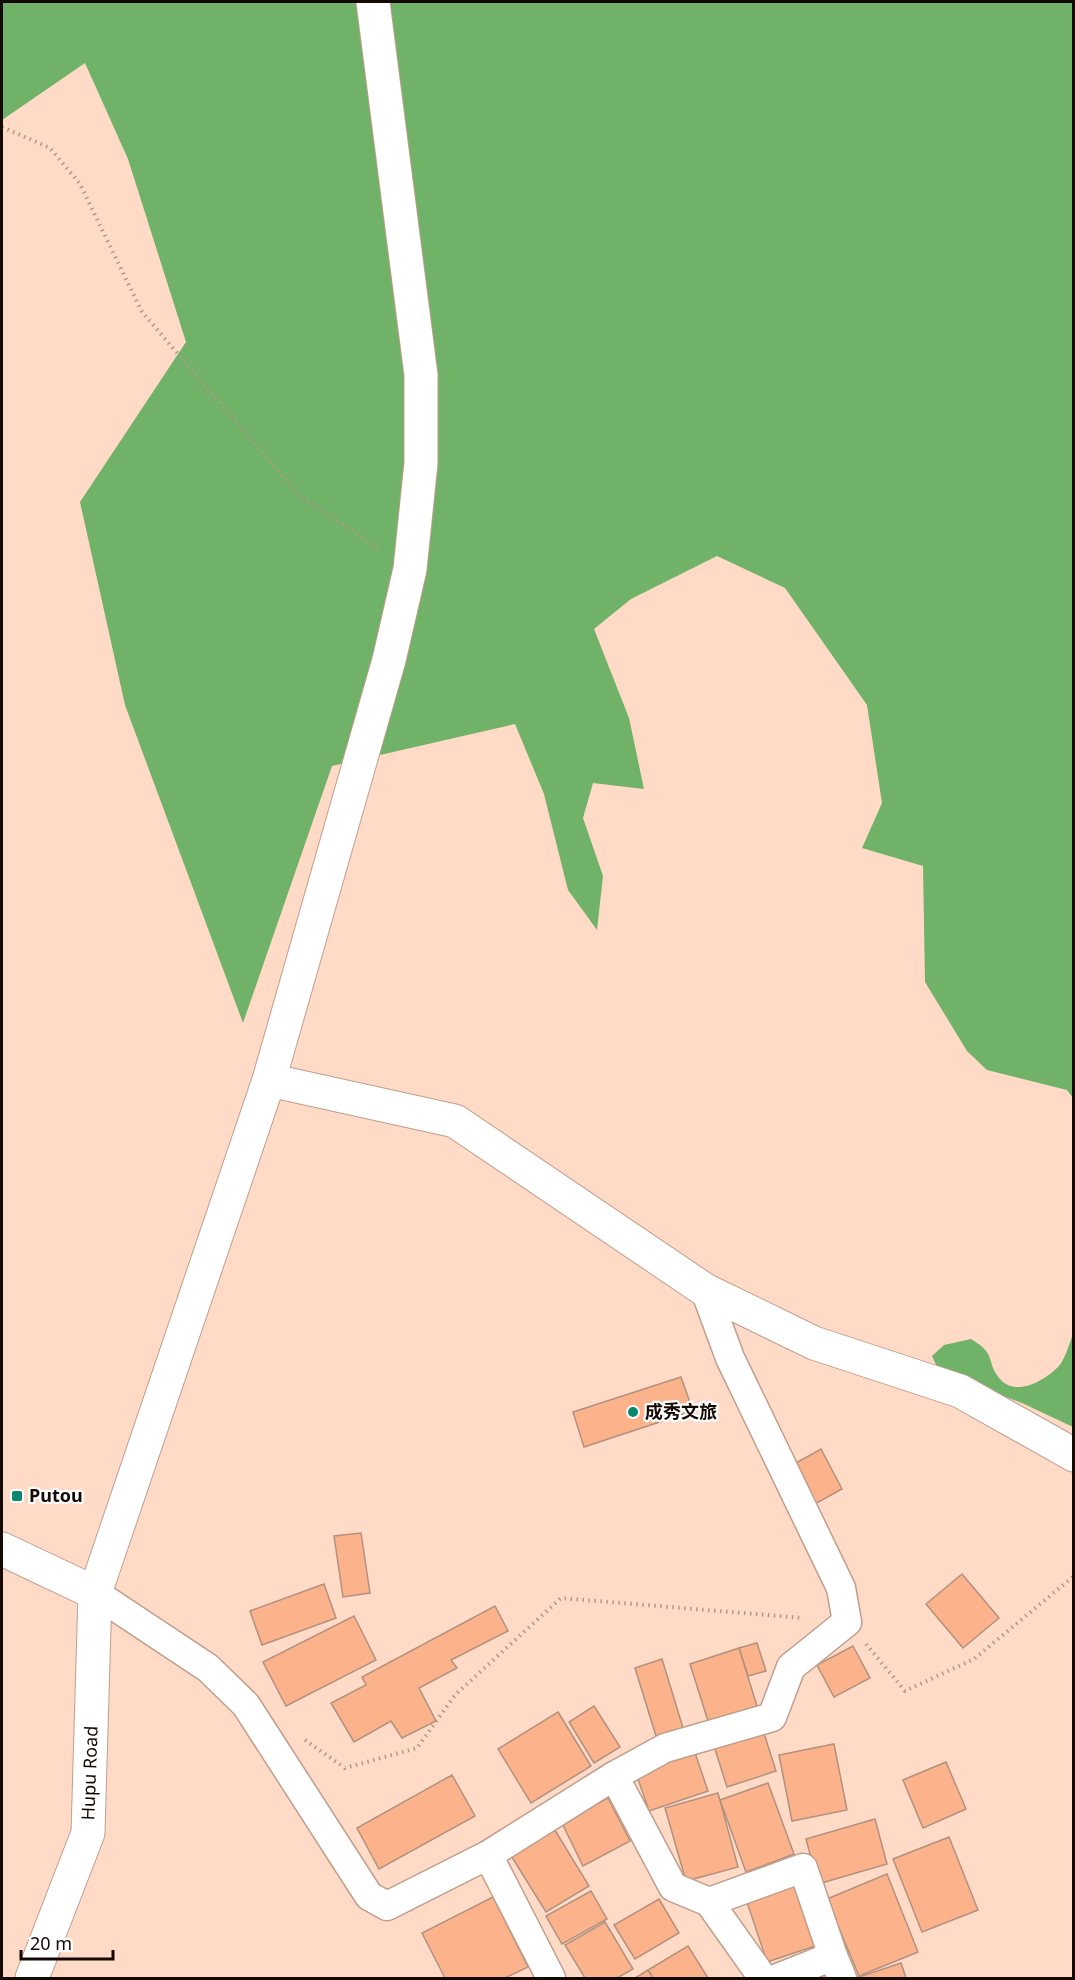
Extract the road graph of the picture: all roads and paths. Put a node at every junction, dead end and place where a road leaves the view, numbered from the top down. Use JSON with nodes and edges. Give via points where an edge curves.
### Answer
{"nodes":[{"id":1,"x":373,"y":2,"type":"edge"},
{"id":2,"x":2,"y":127,"type":"edge"},
{"id":3,"x":410,"y":569,"type":"junction"},
{"id":4,"x":269,"y":1080,"type":"junction"},
{"id":5,"x":705,"y":1290,"type":"junction"},
{"id":6,"x":1074,"y":1455,"type":"edge"},
{"id":7,"x":2,"y":1549,"type":"edge"},
{"id":8,"x":1074,"y":1576,"type":"edge"},
{"id":9,"x":95,"y":1593,"type":"junction"},
{"id":10,"x":847,"y":1622,"type":"junction"},
{"id":11,"x":261,"y":1727,"type":"junction"},
{"id":12,"x":614,"y":1776,"type":"junction"},
{"id":13,"x":488,"y":1855,"type":"junction"},
{"id":14,"x":709,"y":1902,"type":"junction"},
{"id":15,"x":838,"y":1967,"type":"edge"},
{"id":16,"x":32,"y":1978,"type":"edge"},
{"id":17,"x":551,"y":1978,"type":"edge"},
{"id":18,"x":763,"y":1978,"type":"edge"},
{"id":19,"x":778,"y":1978,"type":"edge"}],
"edges":[{"from":1,"to":3,"type":"street","name":"Hupu Road","via":[[421,375],[421,463]]},
{"from":2,"to":3,"type":"path","via":[[50,148],[80,184],[142,312],[299,495]]},
{"from":3,"to":4,"type":"street","name":"Hupu Road","via":[[389,660]]},
{"from":4,"to":5,"type":"street","via":[[455,1121]]},
{"from":4,"to":9,"type":"street","name":"Hupu Road"},
{"from":5,"to":6,"type":"street","via":[[814,1343],[960,1391]]},
{"from":5,"to":10,"type":"street","via":[[730,1358],[841,1588]]},
{"from":7,"to":9,"type":"street"},
{"from":8,"to":10,"type":"path","via":[[974,1659],[905,1691]]},
{"from":9,"to":11,"type":"street","via":[[208,1668],[246,1705]]},
{"from":9,"to":16,"type":"street","name":"Hupu Road","via":[[88,1833]]},
{"from":10,"to":11,"type":"path","via":[[561,1598],[455,1695],[417,1748],[345,1768],[296,1733]]},
{"from":10,"to":12,"type":"street","via":[[791,1667],[772,1717],[665,1748]]},
{"from":11,"to":13,"type":"street","via":[[369,1896],[387,1906]]},
{"from":12,"to":13,"type":"street"},
{"from":12,"to":14,"type":"street","via":[[673,1887]]},
{"from":13,"to":17,"type":"street"},
{"from":14,"to":15,"type":"street","via":[[802,1868]]},
{"from":14,"to":18,"type":"street"},
{"from":15,"to":19,"type":"street"}]}
